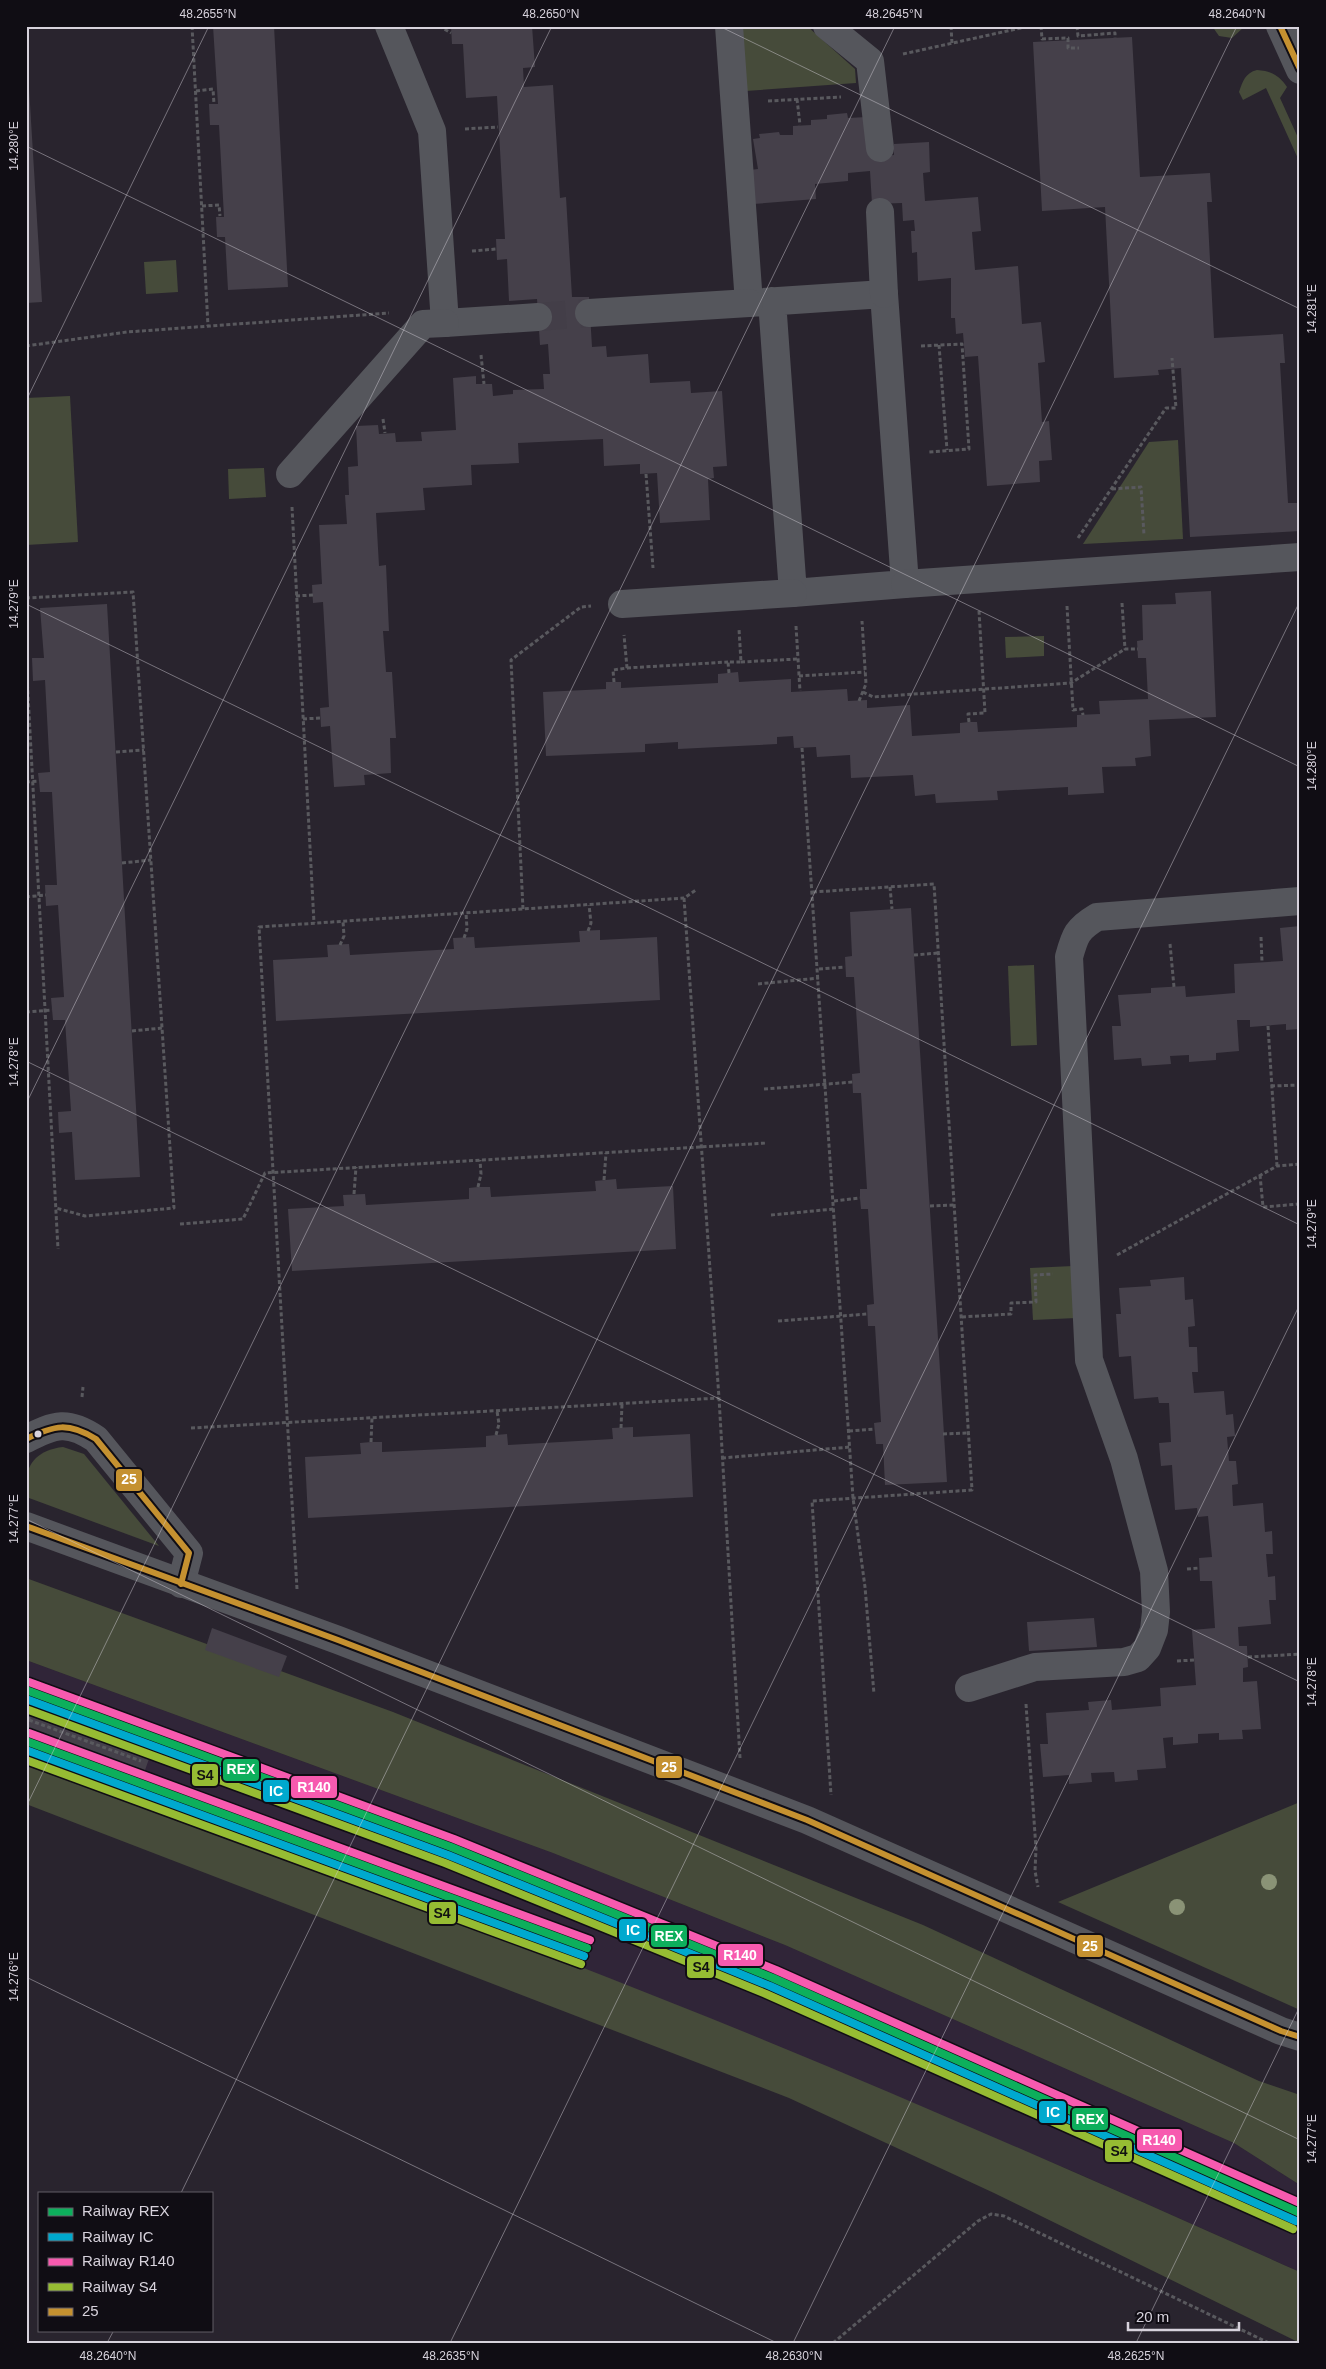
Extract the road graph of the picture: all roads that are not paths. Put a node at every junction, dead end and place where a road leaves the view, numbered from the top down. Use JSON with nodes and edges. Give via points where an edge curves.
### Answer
{"nodes":[{"id":1,"x":389,"y":26,"type":"edge"},
{"id":2,"x":729,"y":26,"type":"edge"},
{"id":3,"x":827,"y":26,"type":"edge"},
{"id":4,"x":1280,"y":26,"type":"edge"},
{"id":5,"x":1300,"y":70,"type":"edge"},
{"id":6,"x":880,"y":148,"type":"dead end"},
{"id":7,"x":880,"y":212,"type":"dead end"},
{"id":8,"x":884,"y":294,"type":"junction"},
{"id":9,"x":761,"y":302,"type":"junction"},
{"id":10,"x":590,"y":313,"type":"tunnel mouth"},
{"id":11,"x":538,"y":317,"type":"tunnel mouth"},
{"id":12,"x":445,"y":323,"type":"junction"},
{"id":13,"x":290,"y":474,"type":"road end"},
{"id":14,"x":1300,"y":557,"type":"edge"},
{"id":15,"x":905,"y":584,"type":"junction"},
{"id":16,"x":793,"y":593,"type":"junction"},
{"id":17,"x":622,"y":604,"type":"road end"},
{"id":18,"x":1300,"y":901,"type":"edge"},
{"id":19,"x":26,"y":1440,"type":"edge"},
{"id":20,"x":26,"y":1526,"type":"edge"},
{"id":21,"x":181,"y":1584,"type":"junction"},
{"id":22,"x":969,"y":1688,"type":"dead end"},
{"id":23,"x":1290,"y":2034,"type":"edge"}],
"edges":[{"from":1,"to":12,"type":"street","via":[[432,131]]},
{"from":2,"to":9,"type":"street","via":[[734,103]]},
{"from":3,"to":6,"type":"street","via":[[870,61]]},
{"from":4,"to":5,"type":"street"},
{"from":7,"to":8,"type":"street"},
{"from":8,"to":9,"type":"street"},
{"from":8,"to":15,"type":"street"},
{"from":9,"to":10,"type":"street"},
{"from":9,"to":16,"type":"street"},
{"from":11,"to":12,"type":"street"},
{"from":12,"to":13,"type":"street","via":[[423,324]]},
{"from":14,"to":15,"type":"street"},
{"from":15,"to":16,"type":"street"},
{"from":16,"to":17,"type":"street"},
{"from":18,"to":22,"type":"street","via":[[1097,917],[1082,926],[1074,937],[1069,957],[1089,1360],[1124,1459],[1154,1571],[1154,1630],[1147,1648],[1138,1658],[1124,1662],[1034,1667]]},
{"from":19,"to":21,"type":"street","via":[[51,1427],[69,1425],[96,1439],[189,1553]]},
{"from":20,"to":21,"type":"street"},
{"from":21,"to":23,"type":"street","via":[[338,1640],[807,1820]]}]}
